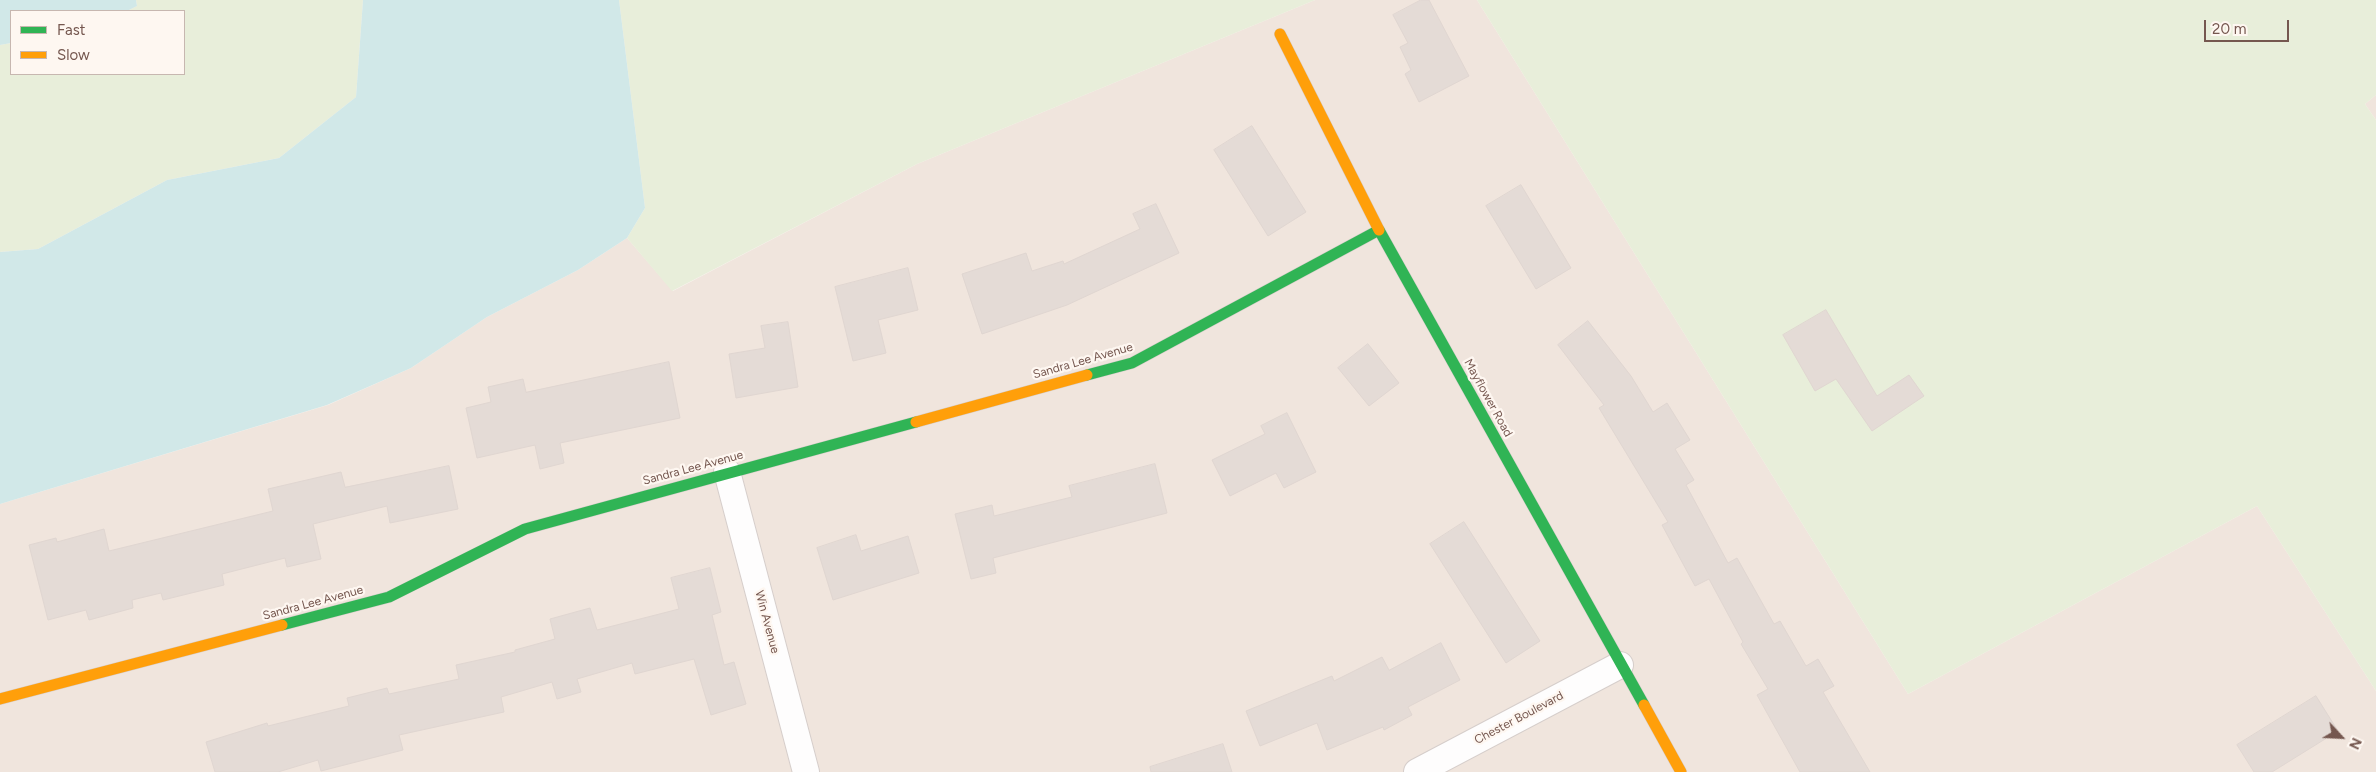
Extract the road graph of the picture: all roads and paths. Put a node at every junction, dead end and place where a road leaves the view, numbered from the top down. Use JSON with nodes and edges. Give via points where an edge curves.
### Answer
{"nodes":[{"id":1,"x":1280,"y":34,"type":"dead end"},
{"id":2,"x":1379,"y":230,"type":"junction"},
{"id":3,"x":727,"y":472,"type":"junction"},
{"id":4,"x":1620,"y":665,"type":"junction"},
{"id":5,"x":0,"y":699,"type":"edge"},
{"id":6,"x":806,"y":772,"type":"edge"},
{"id":7,"x":1417,"y":772,"type":"edge"},
{"id":8,"x":1681,"y":772,"type":"edge"}],
"edges":[{"from":1,"to":2,"type":"street","name":"Mayflower Road"},
{"from":2,"to":3,"type":"street","name":"Sandra Lee Avenue","via":[[1132,363]]},
{"from":2,"to":4,"type":"street","name":"Mayflower Road"},
{"from":3,"to":5,"type":"street","name":"Sandra Lee Avenue","via":[[525,529],[389,597]]},
{"from":3,"to":6,"type":"street","name":"Win Avenue"},
{"from":4,"to":7,"type":"street","name":"Chester Boulevard"},
{"from":4,"to":8,"type":"street","name":"Mayflower Road"}]}
